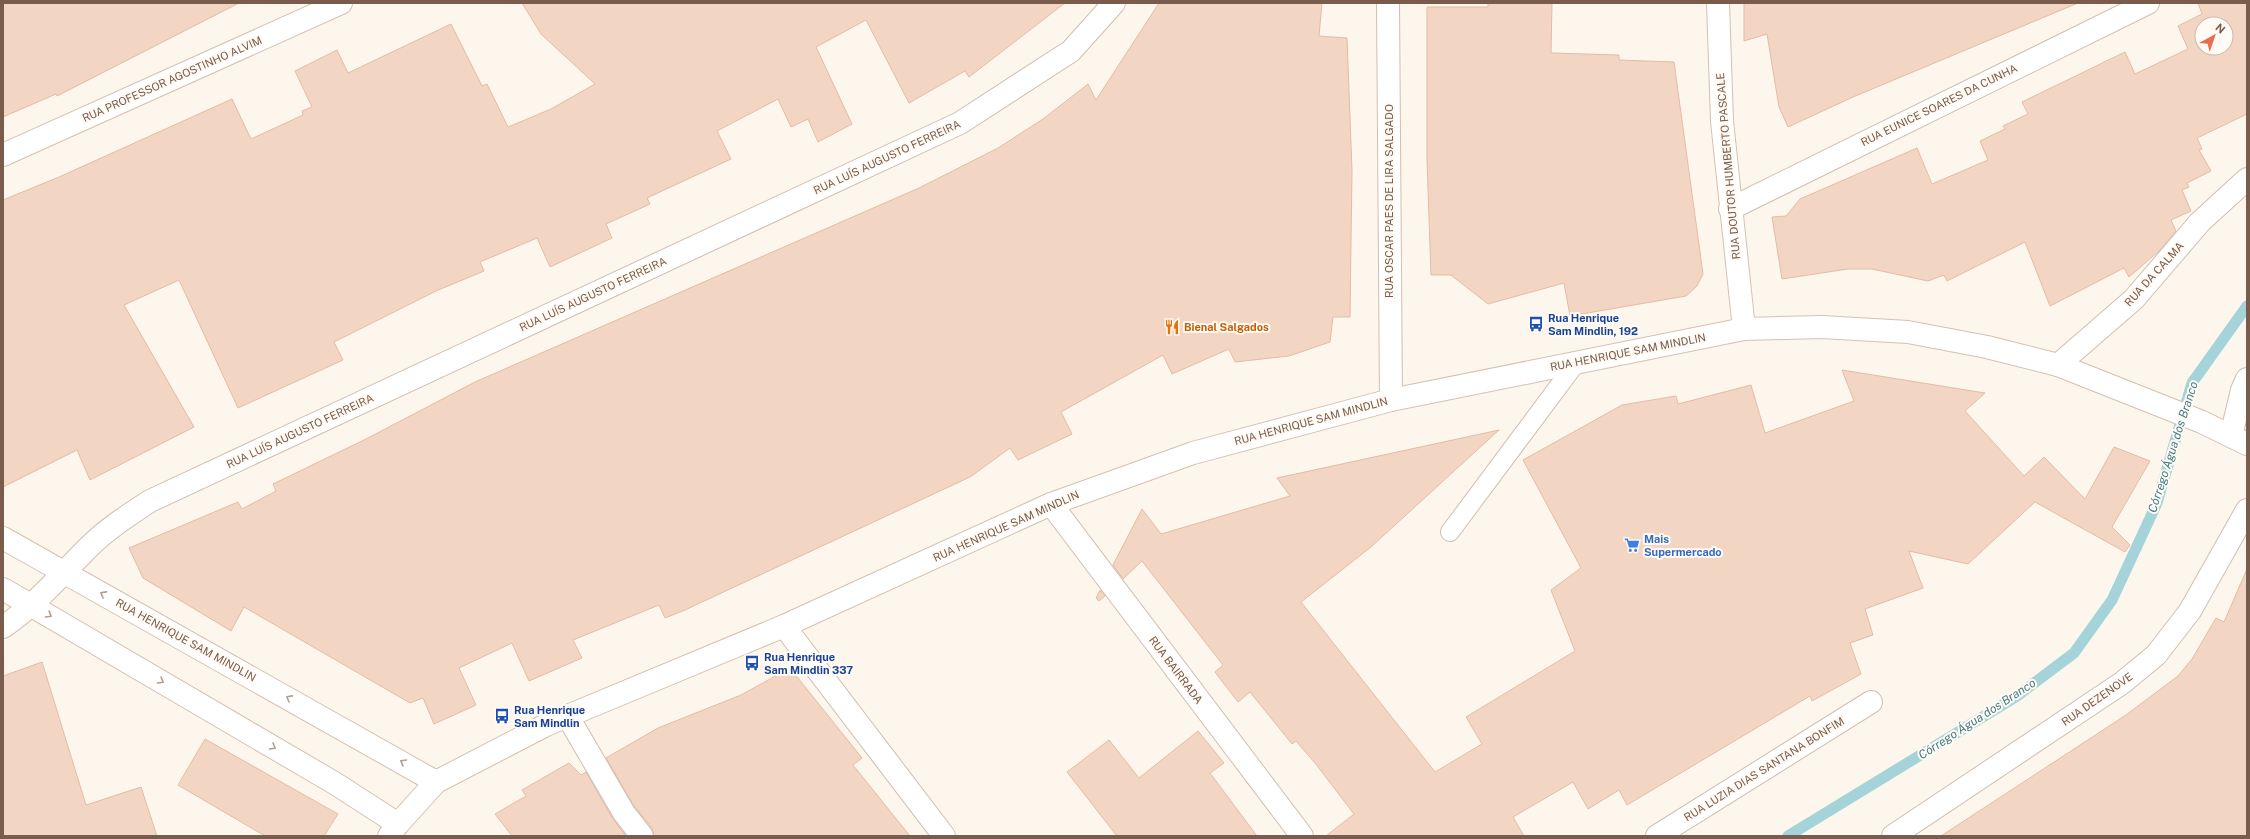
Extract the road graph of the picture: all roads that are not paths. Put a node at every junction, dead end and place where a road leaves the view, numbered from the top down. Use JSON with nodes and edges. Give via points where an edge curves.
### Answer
{"nodes":[{"id":1,"x":341,"y":3,"type":"edge"},
{"id":2,"x":1114,"y":3,"type":"edge"},
{"id":3,"x":1388,"y":3,"type":"edge"},
{"id":4,"x":1718,"y":3,"type":"edge"},
{"id":5,"x":2148,"y":3,"type":"edge"},
{"id":6,"x":3,"y":155,"type":"edge"},
{"id":7,"x":2247,"y":179,"type":"edge"},
{"id":8,"x":1730,"y":209,"type":"junction"},
{"id":9,"x":1744,"y":330,"type":"junction"},
{"id":10,"x":1576,"y":363,"type":"junction"},
{"id":11,"x":2065,"y":368,"type":"junction"},
{"id":12,"x":2247,"y":379,"type":"edge"},
{"id":13,"x":1391,"y":400,"type":"junction"},
{"id":14,"x":2231,"y":436,"type":"edge"},
{"id":15,"x":1051,"y":504,"type":"junction"},
{"id":16,"x":2247,"y":510,"type":"edge"},
{"id":17,"x":1450,"y":532,"type":"dead end"},
{"id":18,"x":3,"y":538,"type":"edge"},
{"id":19,"x":65,"y":572,"type":"junction"},
{"id":20,"x":3,"y":589,"type":"edge"},
{"id":21,"x":30,"y":604,"type":"junction"},
{"id":22,"x":784,"y":626,"type":"junction"},
{"id":23,"x":3,"y":627,"type":"edge"},
{"id":24,"x":1871,"y":702,"type":"dead end"},
{"id":25,"x":568,"y":717,"type":"junction"},
{"id":26,"x":436,"y":782,"type":"junction"},
{"id":27,"x":394,"y":830,"type":"edge"},
{"id":28,"x":642,"y":836,"type":"edge"},
{"id":29,"x":944,"y":836,"type":"edge"},
{"id":30,"x":1302,"y":836,"type":"edge"},
{"id":31,"x":1657,"y":836,"type":"edge"},
{"id":32,"x":1894,"y":836,"type":"edge"}],
"edges":[{"from":1,"to":6,"type":"street","name":"RUA PROFESSOR AGOSTINHO ALVIM"},
{"from":2,"to":19,"type":"street","name":"RUA LUÍS AUGUSTO FERREIRA","via":[[1071,51],[960,123],[150,501],[101,536]]},
{"from":3,"to":13,"type":"street","name":"RUA OSCAR PAES DE LIRA SALGADO"},
{"from":4,"to":8,"type":"street","name":"RUA DOUTOR HUMBERTO PASCALE","via":[[1722,121]]},
{"from":5,"to":8,"type":"street","name":"RUA EUNICE SOARES DA CUNHA"},
{"from":7,"to":11,"type":"street","name":"RUA DA CALMA","via":[[2200,222],[2134,299]]},
{"from":8,"to":9,"type":"street","name":"RUA DOUTOR HUMBERTO PASCALE"},
{"from":9,"to":10,"type":"street","name":"RUA HENRIQUE SAM MINDLIN"},
{"from":9,"to":11,"type":"street","name":"RUA HENRIQUE SAM MINDLIN","via":[[1822,327],[1908,332],[1987,347]]},
{"from":10,"to":13,"type":"street","name":"RUA HENRIQUE SAM MINDLIN"},
{"from":10,"to":17,"type":"lane"},
{"from":11,"to":14,"type":"street","name":"RUA HENRIQUE SAM MINDLIN"},
{"from":12,"to":14,"type":"street"},
{"from":13,"to":15,"type":"street","name":"RUA HENRIQUE SAM MINDLIN","via":[[1192,453]]},
{"from":15,"to":22,"type":"street","name":"RUA HENRIQUE SAM MINDLIN"},
{"from":15,"to":30,"type":"street","name":"RUA BAIRRADA"},
{"from":16,"to":32,"type":"street","name":"RUA DEZENOVE","via":[[2190,611],[2156,655],[2122,683]]},
{"from":18,"to":19,"type":"street","name":"RUA HENRIQUE SAM MINDLIN"},
{"from":19,"to":21,"type":"street"},
{"from":26,"to":19,"type":"street","name":"RUA HENRIQUE SAM MINDLIN","one_way":true},
{"from":20,"to":21,"type":"street"},
{"from":21,"to":23,"type":"street"},
{"from":21,"to":27,"type":"street","one_way":true,"via":[[336,784]]},
{"from":22,"to":25,"type":"street","name":"RUA HENRIQUE SAM MINDLIN"},
{"from":22,"to":29,"type":"street"},
{"from":24,"to":31,"type":"street","name":"RUA LUZIA DIAS SANTANA BONFIM"},
{"from":25,"to":26,"type":"street","name":"RUA HENRIQUE SAM MINDLIN","via":[[546,725]]},
{"from":25,"to":28,"type":"street","via":[[624,813]]},
{"from":26,"to":27,"type":"street"}]}
